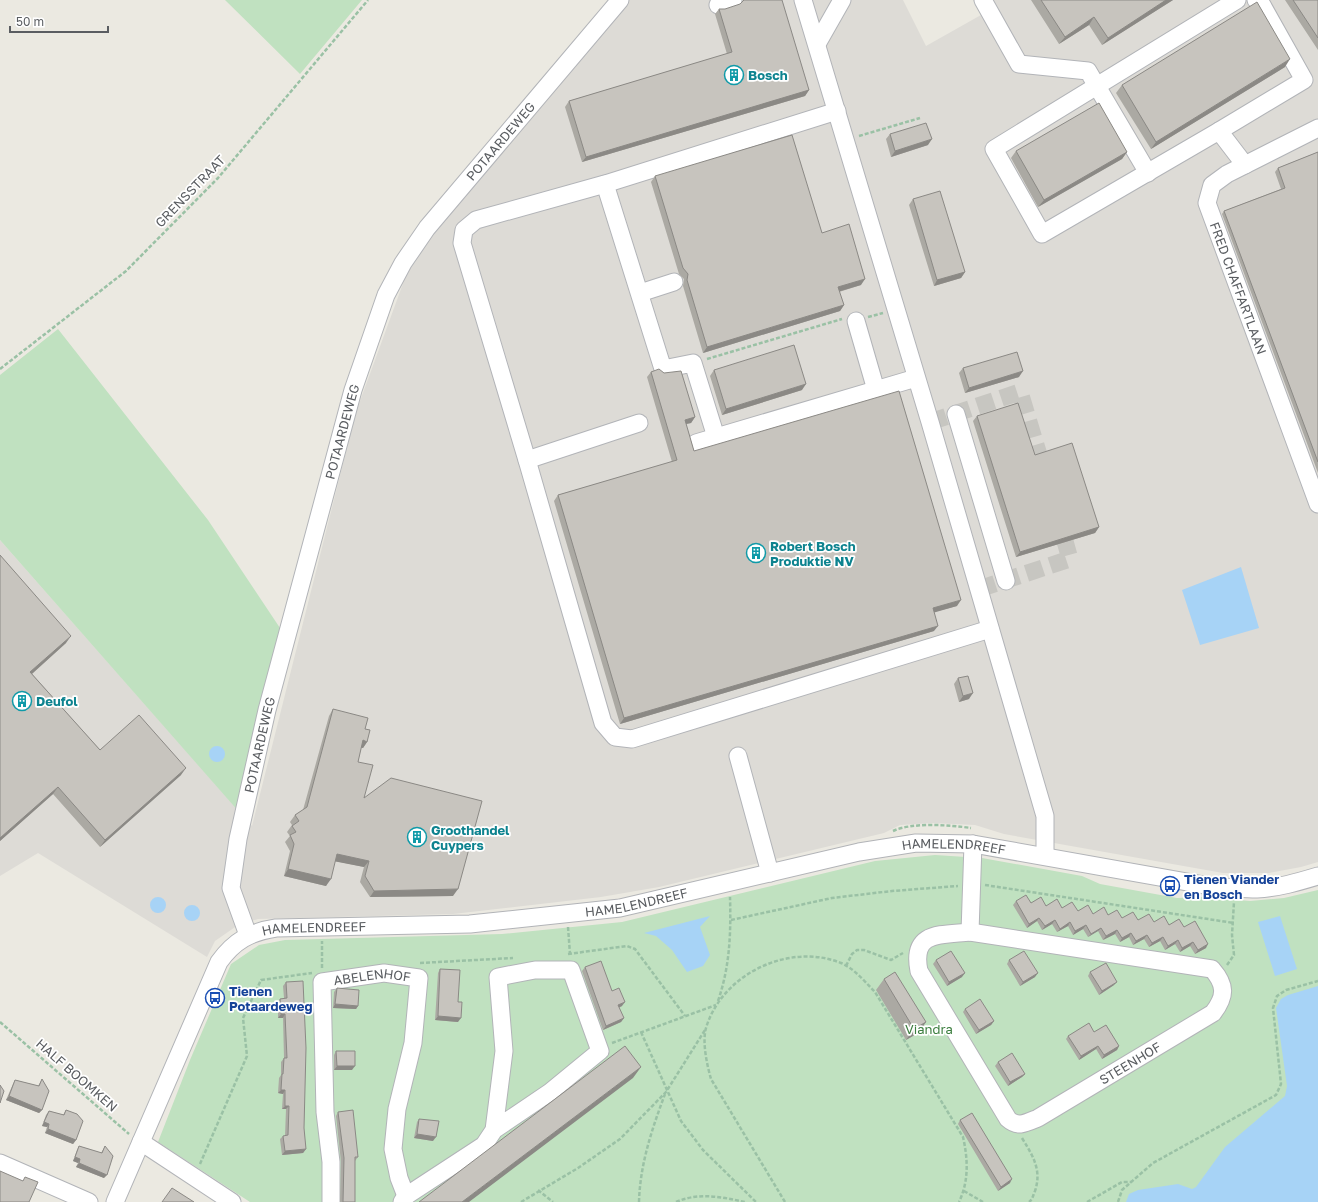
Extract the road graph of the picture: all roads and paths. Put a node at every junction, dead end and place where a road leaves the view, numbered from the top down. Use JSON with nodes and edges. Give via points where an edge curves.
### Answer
{"nodes":[{"id":1,"x":368,"y":0,"type":"edge"},
{"id":2,"x":620,"y":0,"type":"edge"},
{"id":3,"x":803,"y":0,"type":"edge"},
{"id":4,"x":842,"y":0,"type":"edge"},
{"id":5,"x":983,"y":0,"type":"edge"},
{"id":6,"x":1236,"y":0,"type":"edge"},
{"id":7,"x":1256,"y":0,"type":"edge"},
{"id":8,"x":817,"y":44,"type":"junction"},
{"id":9,"x":1097,"y":87,"type":"junction"},
{"id":10,"x":837,"y":111,"type":"junction"},
{"id":11,"x":920,"y":118,"type":"dead end"},
{"id":12,"x":1318,"y":128,"type":"edge"},
{"id":13,"x":1219,"y":131,"type":"junction"},
{"id":14,"x":845,"y":140,"type":"junction"},
{"id":15,"x":1245,"y":165,"type":"junction"},
{"id":16,"x":1148,"y":173,"type":"junction"},
{"id":17,"x":605,"y":184,"type":"junction"},
{"id":18,"x":674,"y":282,"type":"dead end"},
{"id":19,"x":640,"y":293,"type":"junction"},
{"id":20,"x":897,"y":309,"type":"junction"},
{"id":21,"x":856,"y":321,"type":"junction"},
{"id":22,"x":693,"y":363,"type":"junction"},
{"id":23,"x":0,"y":369,"type":"edge"},
{"id":24,"x":916,"y":378,"type":"junction"},
{"id":25,"x":876,"y":390,"type":"junction"},
{"id":26,"x":956,"y":414,"type":"dead end"},
{"id":27,"x":639,"y":423,"type":"dead end"},
{"id":28,"x":716,"y":437,"type":"junction"},
{"id":29,"x":696,"y":443,"type":"dead end"},
{"id":30,"x":527,"y":460,"type":"junction"},
{"id":31,"x":1318,"y":504,"type":"edge"},
{"id":32,"x":1006,"y":581,"type":"dead end"},
{"id":33,"x":990,"y":629,"type":"junction"},
{"id":34,"x":738,"y":756,"type":"dead end"},
{"id":35,"x":889,"y":832,"type":"dead end"},
{"id":36,"x":973,"y":836,"type":"junction"},
{"id":37,"x":1045,"y":856,"type":"junction"},
{"id":38,"x":770,"y":873,"type":"junction"},
{"id":39,"x":1318,"y":876,"type":"edge"},
{"id":40,"x":735,"y":893,"type":"dead end"},
{"id":41,"x":730,"y":894,"type":"junction"},
{"id":42,"x":724,"y":896,"type":"dead end"},
{"id":43,"x":1234,"y":903,"type":"dead end"},
{"id":44,"x":568,"y":925,"type":"dead end"},
{"id":45,"x":574,"y":925,"type":"dead end"},
{"id":46,"x":970,"y":932,"type":"junction"},
{"id":47,"x":568,"y":933,"type":"dead end"},
{"id":48,"x":248,"y":935,"type":"junction"},
{"id":49,"x":322,"y":948,"type":"dead end"},
{"id":50,"x":569,"y":949,"type":"dead end"},
{"id":51,"x":916,"y":958,"type":"junction"},
{"id":52,"x":322,"y":965,"type":"dead end"},
{"id":53,"x":846,"y":966,"type":"junction"},
{"id":54,"x":1219,"y":977,"type":"junction"},
{"id":55,"x":1318,"y":981,"type":"edge"},
{"id":56,"x":717,"y":1005,"type":"junction"},
{"id":57,"x":0,"y":1022,"type":"edge"},
{"id":58,"x":706,"y":1030,"type":"junction"},
{"id":59,"x":641,"y":1032,"type":"junction"},
{"id":60,"x":600,"y":1051,"type":"junction"},
{"id":61,"x":666,"y":1092,"type":"junction"},
{"id":62,"x":1014,"y":1124,"type":"junction"},
{"id":63,"x":494,"y":1130,"type":"junction"},
{"id":64,"x":141,"y":1142,"type":"junction"},
{"id":65,"x":0,"y":1163,"type":"edge"},
{"id":66,"x":1132,"y":1182,"type":"junction"},
{"id":67,"x":538,"y":1190,"type":"junction"},
{"id":68,"x":964,"y":1191,"type":"junction"},
{"id":69,"x":404,"y":1199,"type":"edge"},
{"id":70,"x":1031,"y":1201,"type":"edge"},
{"id":71,"x":89,"y":1202,"type":"edge"},
{"id":72,"x":115,"y":1202,"type":"edge"},
{"id":73,"x":232,"y":1202,"type":"edge"},
{"id":74,"x":331,"y":1202,"type":"edge"},
{"id":75,"x":521,"y":1202,"type":"edge"},
{"id":76,"x":553,"y":1202,"type":"edge"},
{"id":77,"x":638,"y":1202,"type":"edge"},
{"id":78,"x":676,"y":1202,"type":"edge"},
{"id":79,"x":745,"y":1202,"type":"edge"},
{"id":80,"x":756,"y":1202,"type":"edge"},
{"id":81,"x":785,"y":1202,"type":"edge"},
{"id":82,"x":959,"y":1202,"type":"edge"},
{"id":83,"x":983,"y":1202,"type":"edge"},
{"id":84,"x":1087,"y":1202,"type":"edge"},
{"id":85,"x":1118,"y":1202,"type":"edge"}],
"edges":[{"from":1,"to":23,"type":"path","name":"GRENSSTRAAT","via":[[218,178],[132,266]]},
{"from":2,"to":48,"type":"street","name":"POTAARDEWEG","via":[[428,228],[403,262],[386,294],[353,390],[266,710],[238,839],[231,888]]},
{"from":3,"to":8,"type":"street"},
{"from":4,"to":8,"type":"street"},
{"from":5,"to":9,"type":"street","via":[[1019,64],[1088,71]]},
{"from":6,"to":9,"type":"street"},
{"from":7,"to":13,"type":"street","via":[[1262,5],[1304,80]]},
{"from":8,"to":10,"type":"street"},
{"from":9,"to":16,"type":"street"},
{"from":9,"to":16,"type":"street","via":[[994,149],[1042,234]]},
{"from":10,"to":14,"type":"street"},
{"from":10,"to":17,"type":"street"},
{"from":11,"to":14,"type":"path"},
{"from":12,"to":15,"type":"street","name":"FRED CHAFFARTLAAN"},
{"from":13,"to":15,"type":"street"},
{"from":13,"to":16,"type":"street"},
{"from":14,"to":20,"type":"street"},
{"from":15,"to":31,"type":"street","name":"FRED CHAFFARTLAAN","via":[[1212,185],[1207,203]]},
{"from":17,"to":19,"type":"street"},
{"from":17,"to":30,"type":"street","via":[[476,220],[464,230],[462,244]]},
{"from":18,"to":19,"type":"street"},
{"from":19,"to":22,"type":"street","via":[[663,369]]},
{"from":20,"to":21,"type":"path"},
{"from":20,"to":24,"type":"street"},
{"from":21,"to":22,"type":"path","via":[[845,318]]},
{"from":21,"to":25,"type":"street"},
{"from":22,"to":28,"type":"street"},
{"from":24,"to":25,"type":"street"},
{"from":24,"to":33,"type":"street"},
{"from":25,"to":28,"type":"street"},
{"from":26,"to":32,"type":"street"},
{"from":27,"to":30,"type":"street"},
{"from":28,"to":29,"type":"street"},
{"from":30,"to":33,"type":"street","via":[[602,723],[615,737],[632,739]]},
{"from":33,"to":37,"type":"street","via":[[1044,816]]},
{"from":34,"to":38,"type":"street"},
{"from":35,"to":36,"type":"path","via":[[904,827],[943,826]]},
{"from":36,"to":37,"type":"street","name":"HAMELENDREEF"},
{"from":36,"to":38,"type":"street","name":"HAMELENDREEF","via":[[884,848]]},
{"from":36,"to":46,"type":"street"},
{"from":37,"to":39,"type":"street","name":"HAMELENDREEF","via":[[1204,885],[1236,888],[1258,889]]},
{"from":38,"to":48,"type":"street","name":"HAMELENDREEF","via":[[645,903],[590,912],[470,924],[276,928]]},
{"from":40,"to":41,"type":"path"},
{"from":41,"to":42,"type":"path"},
{"from":41,"to":56,"type":"path","via":[[731,947],[725,981]]},
{"from":43,"to":54,"type":"path","via":[[1234,955]]},
{"from":44,"to":45,"type":"path"},
{"from":46,"to":51,"type":"street","via":[[934,935],[925,939]]},
{"from":46,"to":54,"type":"street","via":[[1202,966],[1212,969]]},
{"from":47,"to":50,"type":"path"},
{"from":48,"to":64,"type":"street","name":"HAMELENDREEF","via":[[233,944],[219,962]]},
{"from":49,"to":52,"type":"path"},
{"from":51,"to":53,"type":"path","via":[[903,953],[891,960],[857,950]]},
{"from":51,"to":62,"type":"street","via":[[919,971],[1008,1119]]},
{"from":53,"to":56,"type":"path","via":[[825,958],[806,956],[769,963],[736,983]]},
{"from":53,"to":68,"type":"path","via":[[863,978],[875,992],[963,1137],[967,1154]]},
{"from":54,"to":62,"type":"street","name":"STEENHOF","via":[[1224,991],[1221,1003],[1213,1013],[1038,1118],[1023,1124]]},
{"from":55,"to":66,"type":"path","via":[[1286,990],[1277,996],[1273,1008],[1281,1084],[1276,1095],[1153,1163]]},
{"from":56,"to":58,"type":"path"},
{"from":56,"to":59,"type":"path"},
{"from":57,"to":64,"type":"path","name":"HALF BOOMKEN"},
{"from":58,"to":61,"type":"path"},
{"from":58,"to":81,"type":"path","via":[[706,1064],[711,1079]]},
{"from":59,"to":60,"type":"path","via":[[610,1043]]},
{"from":59,"to":61,"type":"path"},
{"from":60,"to":63,"type":"street","name":"ABELENHOF","via":[[550,1092]]},
{"from":60,"to":63,"type":"street","name":"ABELENHOF","via":[[571,970],[534,970],[498,977],[504,1051]]},
{"from":61,"to":67,"type":"path","via":[[620,1139],[578,1168]]},
{"from":61,"to":77,"type":"path","via":[[651,1132]]},
{"from":61,"to":80,"type":"path","via":[[681,1121],[703,1150]]},
{"from":62,"to":70,"type":"path","via":[[1032,1155],[1039,1174]]},
{"from":63,"to":69,"type":"street","name":"ABELENHOF","via":[[484,1145]]},
{"from":64,"to":72,"type":"street","name":"HAMELENDREEF"},
{"from":64,"to":73,"type":"street"},
{"from":65,"to":71,"type":"street"},
{"from":66,"to":84,"type":"path","via":[[1122,1182]]},
{"from":66,"to":85,"type":"path","via":[[1122,1190]]},
{"from":67,"to":75,"type":"path"},
{"from":67,"to":76,"type":"path"},
{"from":68,"to":82,"type":"path"},
{"from":68,"to":83,"type":"path"},
{"from":69,"to":74,"type":"street","name":"ABELENHOF","via":[[394,1149],[397,1109],[413,1044],[419,978],[384,973],[322,982],[324,1112],[331,1162]]},
{"from":78,"to":79,"type":"path","via":[[691,1196],[710,1196]]}]}
